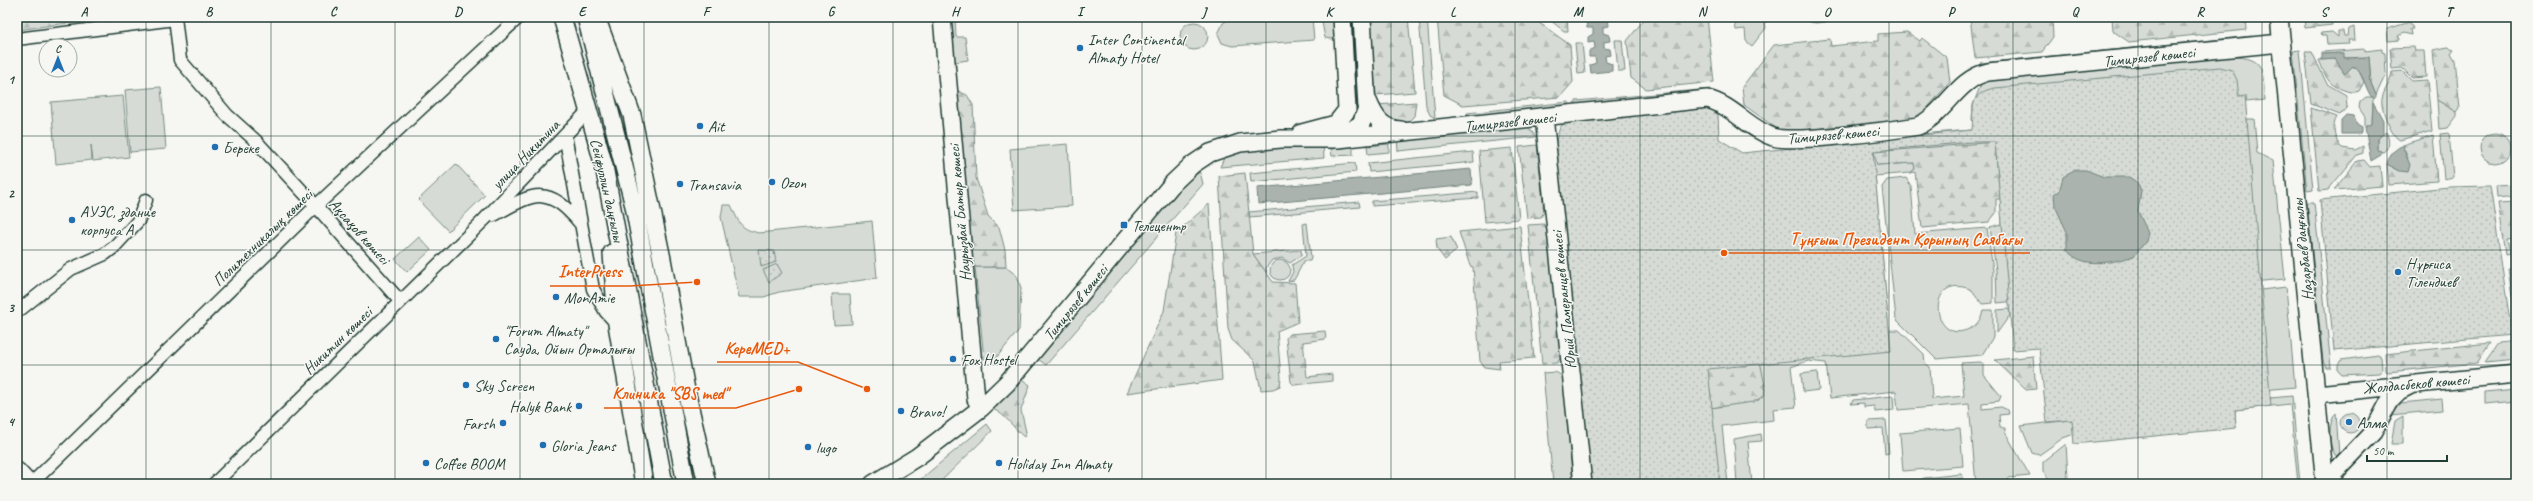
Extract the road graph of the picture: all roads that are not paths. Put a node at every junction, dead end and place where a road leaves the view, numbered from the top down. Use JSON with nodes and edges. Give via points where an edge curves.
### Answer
{"nodes":[{"id":1,"x":519,"y":17,"type":"edge"},
{"id":2,"x":562,"y":17,"type":"edge"},
{"id":3,"x":586,"y":17,"type":"edge"},
{"id":4,"x":596,"y":17,"type":"edge"},
{"id":5,"x":942,"y":17,"type":"edge"},
{"id":6,"x":1342,"y":17,"type":"edge"},
{"id":7,"x":1362,"y":17,"type":"edge"},
{"id":8,"x":2279,"y":17,"type":"edge"},
{"id":9,"x":175,"y":18,"type":"edge"},
{"id":10,"x":17,"y":39,"type":"edge"},
{"id":11,"x":2282,"y":43,"type":"junction"},
{"id":12,"x":1368,"y":101,"type":"junction"},
{"id":13,"x":589,"y":110,"type":"junction"},
{"id":14,"x":1544,"y":117,"type":"junction"},
{"id":15,"x":1415,"y":132,"type":"junction"},
{"id":16,"x":565,"y":136,"type":"junction"},
{"id":17,"x":1281,"y":139,"type":"junction"},
{"id":18,"x":1338,"y":139,"type":"junction"},
{"id":19,"x":604,"y":166,"type":"junction"},
{"id":20,"x":146,"y":200,"type":"dead end"},
{"id":21,"x":316,"y":206,"type":"junction"},
{"id":22,"x":484,"y":220,"type":"junction"},
{"id":23,"x":580,"y":223,"type":"junction"},
{"id":24,"x":400,"y":301,"type":"junction"},
{"id":25,"x":17,"y":312,"type":"edge"},
{"id":26,"x":617,"y":324,"type":"junction"},
{"id":27,"x":2516,"y":374,"type":"edge"},
{"id":28,"x":2418,"y":383,"type":"junction"},
{"id":29,"x":2317,"y":394,"type":"junction"},
{"id":30,"x":981,"y":408,"type":"junction"},
{"id":31,"x":17,"y":471,"type":"edge"},
{"id":32,"x":30,"y":484,"type":"edge"},
{"id":33,"x":214,"y":484,"type":"edge"},
{"id":34,"x":644,"y":484,"type":"edge"},
{"id":35,"x":664,"y":484,"type":"edge"},
{"id":36,"x":686,"y":484,"type":"edge"},
{"id":37,"x":707,"y":484,"type":"edge"},
{"id":38,"x":873,"y":484,"type":"edge"},
{"id":39,"x":1583,"y":484,"type":"edge"},
{"id":40,"x":2325,"y":484,"type":"edge"},
{"id":41,"x":2329,"y":484,"type":"edge"}],
"edges":[{"from":1,"to":21,"type":"street","name":"Политехникалық көшесі"},
{"from":2,"to":13,"type":"street","name":"Сейфуллин даңғылы"},
{"from":3,"to":36,"type":"street","name":"Сейфуллин даңғылы","via":[[634,206]]},
{"from":4,"to":37,"type":"street","via":[[632,115]]},
{"from":5,"to":30,"type":"street","name":"Наурызбай Батыр көшесі","via":[[976,399]]},
{"from":6,"to":17,"type":"street","name":"Тимирязев көшесі","via":[[1347,110],[1336,124]]},
{"from":7,"to":12,"type":"street"},
{"from":8,"to":11,"type":"street","name":"Назарбаев даңғылы"},
{"from":9,"to":10,"type":"street"},
{"from":9,"to":21,"type":"street","name":"Ақсақов көшесі","via":[[180,60],[227,115],[256,141]]},
{"from":11,"to":14,"type":"street","name":"Тимирязев көшесі","via":[[1988,72],[1969,80],[1918,126],[1790,140],[1768,135],[1720,104],[1707,99]]},
{"from":11,"to":29,"type":"street","name":"Назарбаев даңғылы"},
{"from":12,"to":15,"type":"street","via":[[1378,121],[1384,126],[1392,130]]},
{"from":12,"to":18,"type":"street","via":[[1361,124]]},
{"from":13,"to":16,"type":"street","name":"улица Никитина"},
{"from":13,"to":19,"type":"street","name":"Сейфуллин даңғылы"},
{"from":14,"to":15,"type":"street","name":"Тимирязев көшесі"},
{"from":14,"to":39,"type":"street","name":"Юрий Памеранцев көшесі"},
{"from":15,"to":18,"type":"street","name":"Тимирязев көшесі"},
{"from":16,"to":22,"type":"street","name":"улица Никитина"},
{"from":16,"to":23,"type":"street"},
{"from":17,"to":18,"type":"street","name":"Тимирязев көшесі"},
{"from":17,"to":30,"type":"street","name":"Тимирязев көшесі","via":[[1228,146],[1210,153],[1192,165],[1173,183],[1028,360]]},
{"from":19,"to":26,"type":"street"},
{"from":19,"to":35,"type":"street","name":"Сейфуллин даңғылы"},
{"from":20,"to":25,"type":"street","via":[[138,221],[114,247],[105,254],[71,268]]},
{"from":21,"to":24,"type":"street","name":"Ақсақов көшесі"},
{"from":21,"to":32,"type":"street","name":"Политехникалық көшесі"},
{"from":22,"to":23,"type":"street","via":[[530,197],[546,196],[566,206]]},
{"from":22,"to":24,"type":"street","name":"Никитин көшесі"},
{"from":23,"to":26,"type":"street","via":[[593,289],[606,312]]},
{"from":24,"to":33,"type":"street","name":"Никитин көшесі"},
{"from":26,"to":34,"type":"street"},
{"from":27,"to":28,"type":"street","name":"Жолдасбеков көшесі"},
{"from":28,"to":29,"type":"street","name":"Жолдасбеков көшесі"},
{"from":28,"to":41,"type":"street","via":[[2399,391],[2390,400],[2373,432],[2334,473]]},
{"from":29,"to":40,"type":"street","name":"Назарбаев даңғылы"},
{"from":30,"to":38,"type":"street","name":"Тимирязев көшесі","via":[[917,457]]},
{"from":31,"to":32,"type":"street"}]}
